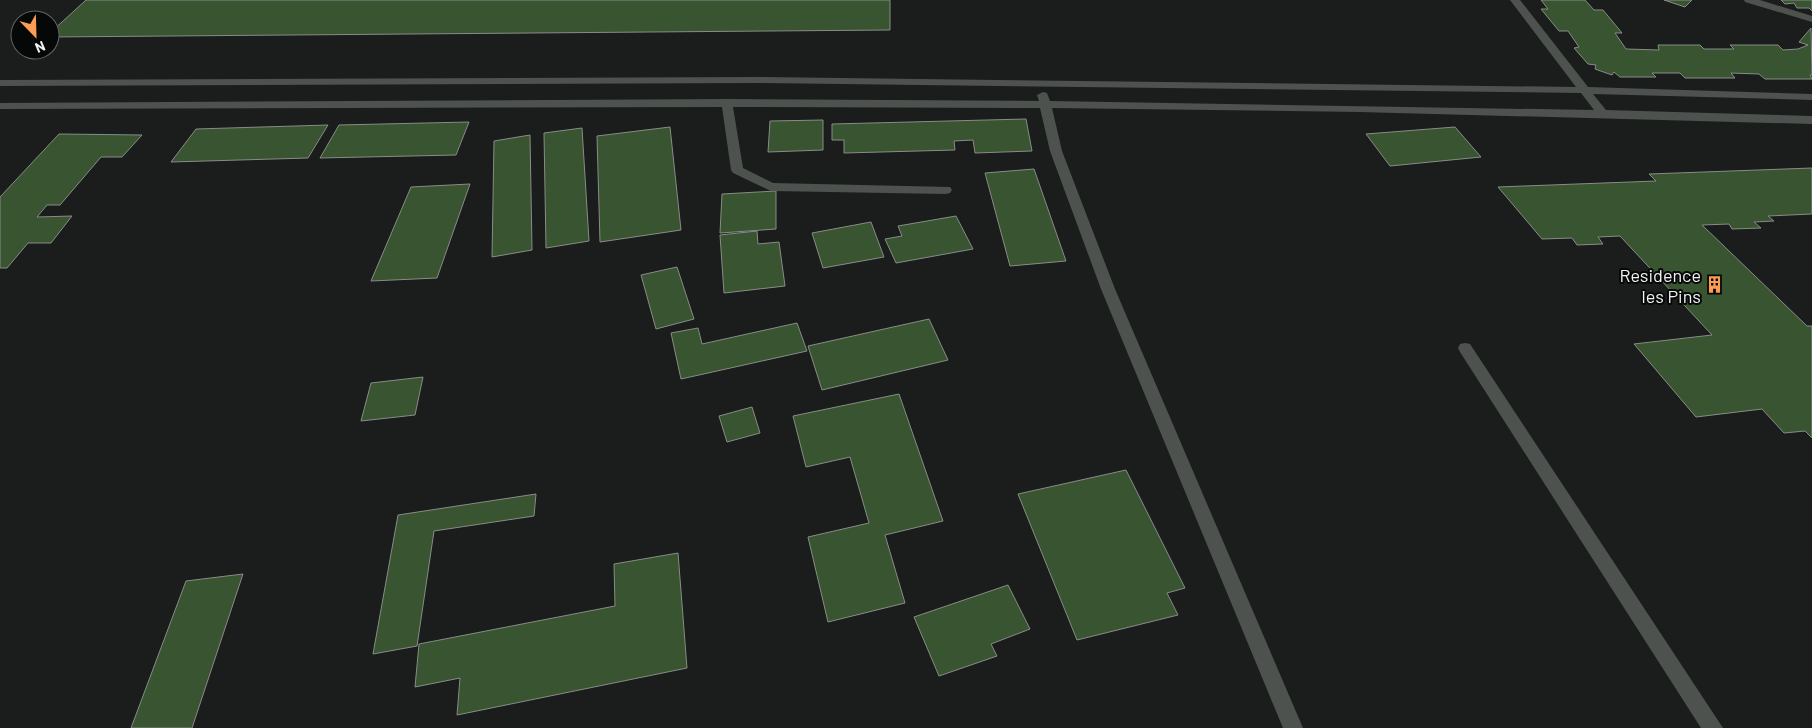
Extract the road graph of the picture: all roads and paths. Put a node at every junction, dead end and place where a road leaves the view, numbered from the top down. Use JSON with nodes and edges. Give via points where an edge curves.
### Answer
{"nodes":[{"id":1,"x":1515,"y":0,"type":"edge"},
{"id":2,"x":1749,"y":0,"type":"edge"},
{"id":3,"x":1812,"y":19,"type":"edge"},
{"id":4,"x":230,"y":81,"type":"junction"},
{"id":5,"x":0,"y":83,"type":"edge"},
{"id":6,"x":1042,"y":84,"type":"junction"},
{"id":7,"x":1584,"y":90,"type":"junction"},
{"id":8,"x":1812,"y":97,"type":"edge"},
{"id":9,"x":727,"y":102,"type":"junction"},
{"id":10,"x":211,"y":105,"type":"junction"},
{"id":11,"x":1044,"y":105,"type":"junction"},
{"id":12,"x":0,"y":106,"type":"edge"},
{"id":13,"x":1602,"y":112,"type":"junction"},
{"id":14,"x":1812,"y":120,"type":"edge"},
{"id":15,"x":946,"y":190,"type":"dead end"},
{"id":16,"x":1465,"y":348,"type":"dead end"},
{"id":17,"x":1293,"y":728,"type":"edge"},
{"id":18,"x":1713,"y":728,"type":"edge"}],
"edges":[{"from":1,"to":7,"type":"street"},
{"from":2,"to":3,"type":"street"},
{"from":4,"to":5,"type":"street"},
{"from":4,"to":6,"type":"street","via":[[755,80]]},
{"from":4,"to":10,"type":"street"},
{"from":6,"to":7,"type":"street"},
{"from":6,"to":11,"type":"street"},
{"from":7,"to":8,"type":"street"},
{"from":7,"to":13,"type":"street"},
{"from":9,"to":10,"type":"street"},
{"from":9,"to":11,"type":"street"},
{"from":9,"to":15,"type":"street","via":[[737,170],[771,187]]},
{"from":10,"to":12,"type":"street"},
{"from":11,"to":13,"type":"street"},
{"from":11,"to":17,"type":"street","via":[[1056,151],[1108,289]]},
{"from":13,"to":14,"type":"street"},
{"from":16,"to":18,"type":"street"}]}
